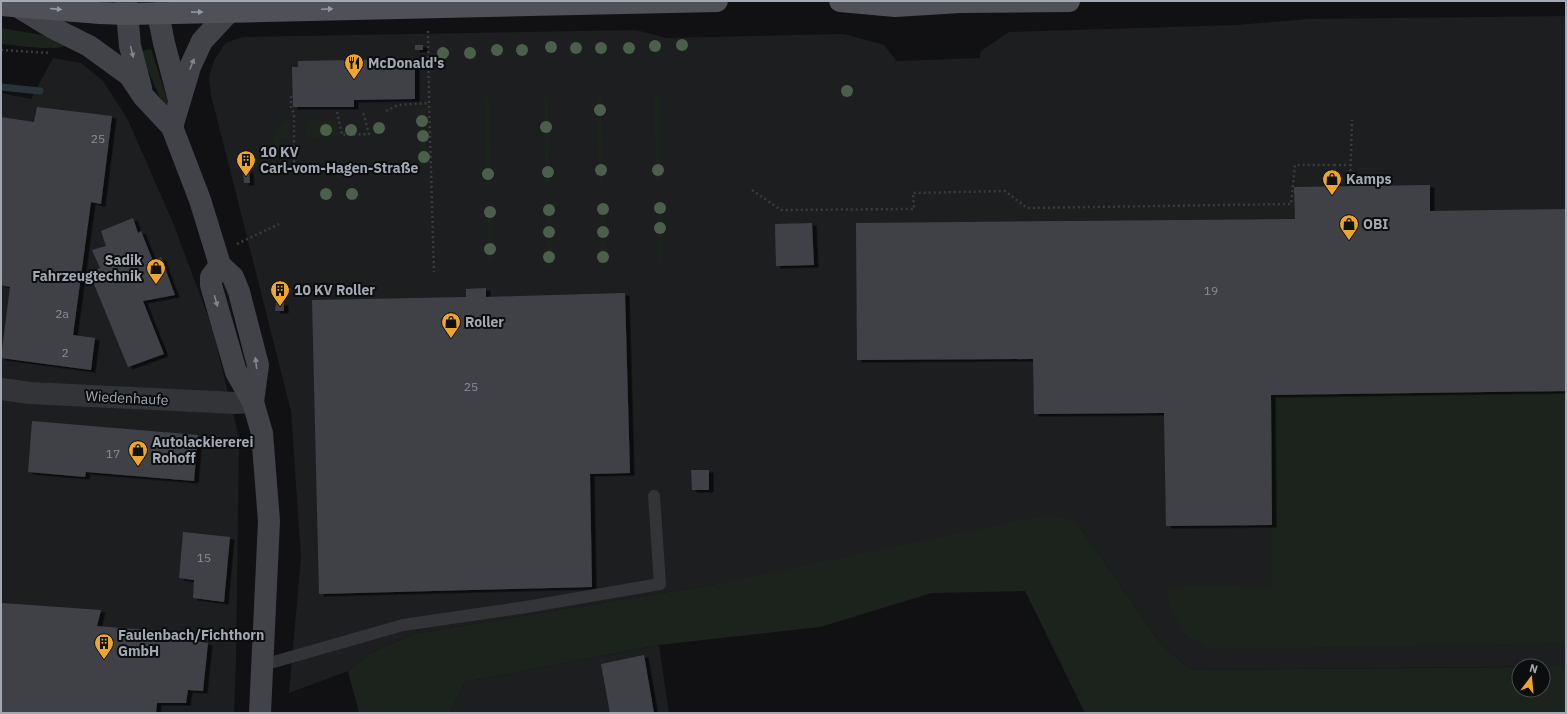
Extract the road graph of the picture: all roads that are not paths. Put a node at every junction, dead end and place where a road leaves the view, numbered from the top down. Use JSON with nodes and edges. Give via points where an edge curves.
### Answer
{"nodes":[{"id":1,"x":717,"y":1,"type":"edge"},
{"id":2,"x":840,"y":1,"type":"edge"},
{"id":3,"x":1069,"y":1,"type":"edge"},
{"id":4,"x":9,"y":5,"type":"edge"},
{"id":5,"x":126,"y":7,"type":"edge"},
{"id":6,"x":158,"y":7,"type":"edge"},
{"id":7,"x":229,"y":12,"type":"junction"},
{"id":8,"x":143,"y":96,"type":"junction"},
{"id":9,"x":179,"y":100,"type":"junction"},
{"id":10,"x":172,"y":126,"type":"junction"},
{"id":11,"x":1,"y":389,"type":"edge"},
{"id":12,"x":253,"y":402,"type":"junction"},
{"id":13,"x":654,"y":496,"type":"dead end"},
{"id":14,"x":263,"y":665,"type":"junction"},
{"id":15,"x":260,"y":713,"type":"edge"}],
"edges":[{"from":7,"to":1,"type":"main road","one_way":true},
{"from":2,"to":3,"type":"main road","via":[[895,6],[960,2]]},
{"from":4,"to":5,"type":"main road","one_way":true,"via":[[100,13]]},
{"from":4,"to":8,"type":"street","via":[[89,46],[129,75]]},
{"from":5,"to":6,"type":"main road"},
{"from":5,"to":8,"type":"street","one_way":true,"via":[[130,46]]},
{"from":6,"to":7,"type":"main road","one_way":true},
{"from":6,"to":9,"type":"street","via":[[164,43]]},
{"from":9,"to":7,"type":"street","one_way":true,"via":[[202,41]]},
{"from":8,"to":10,"type":"street"},
{"from":9,"to":10,"type":"street"},
{"from":10,"to":12,"type":"street","via":[[200,200],[218,259],[211,285],[236,372]]},
{"from":11,"to":12,"type":"street","name":"Wiedenhaufe","via":[[30,393]]},
{"from":12,"to":14,"type":"street","via":[[262,434],[269,521]]},
{"from":13,"to":14,"type":"lane","via":[[660,584],[403,625]]},
{"from":14,"to":15,"type":"street"}]}
